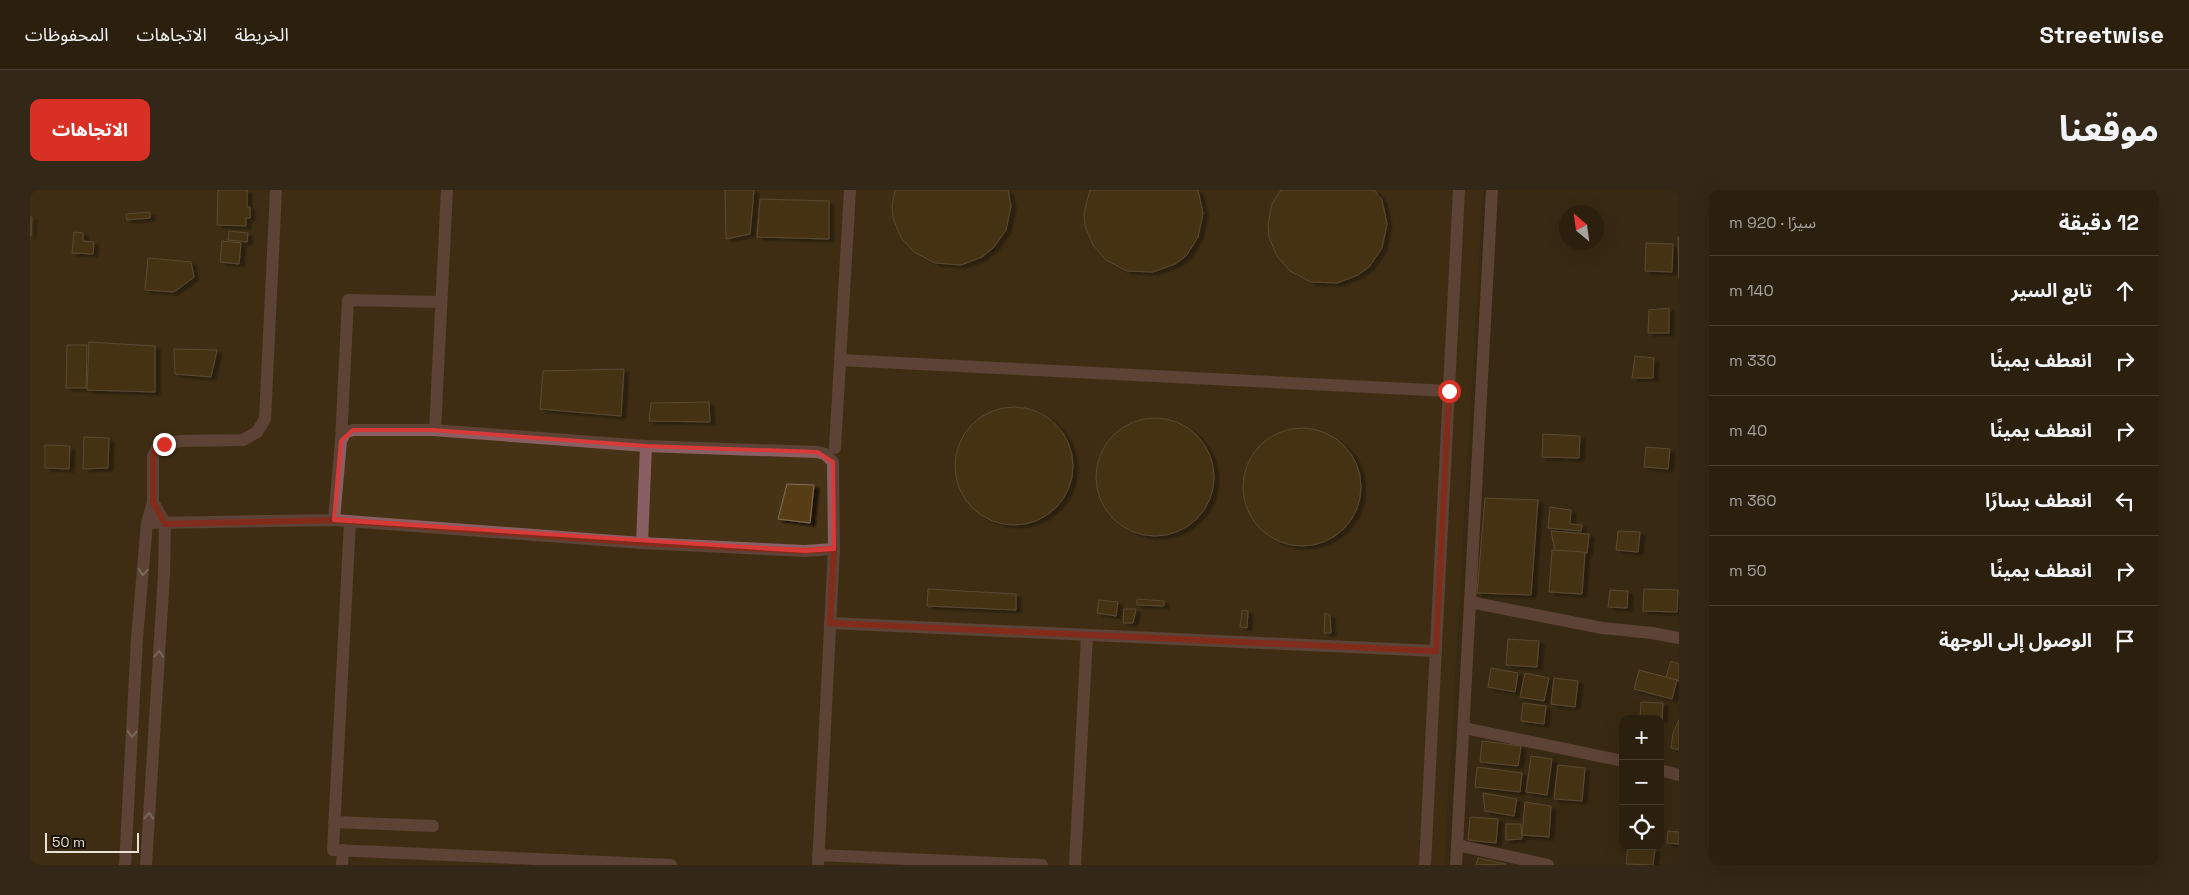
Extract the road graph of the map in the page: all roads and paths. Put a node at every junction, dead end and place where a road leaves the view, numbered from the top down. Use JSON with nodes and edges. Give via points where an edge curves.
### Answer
{"nodes":[{"id":1,"x":276,"y":190,"type":"edge"},
{"id":2,"x":447,"y":190,"type":"edge"},
{"id":3,"x":850,"y":190,"type":"edge"},
{"id":4,"x":1459,"y":190,"type":"edge"},
{"id":5,"x":1492,"y":190,"type":"edge"},
{"id":6,"x":442,"y":302,"type":"junction"},
{"id":7,"x":840,"y":360,"type":"junction"},
{"id":8,"x":1449,"y":391,"type":"junction"},
{"id":9,"x":435,"y":430,"type":"junction"},
{"id":10,"x":341,"y":441,"type":"junction"},
{"id":11,"x":646,"y":446,"type":"junction"},
{"id":12,"x":835,"y":448,"type":"dead end"},
{"id":13,"x":153,"y":502,"type":"junction"},
{"id":14,"x":334,"y":520,"type":"junction"},
{"id":15,"x":350,"y":521,"type":"junction"},
{"id":16,"x":147,"y":523,"type":"junction"},
{"id":17,"x":165,"y":524,"type":"junction"},
{"id":18,"x":642,"y":543,"type":"junction"},
{"id":19,"x":834,"y":549,"type":"junction"},
{"id":20,"x":1470,"y":602,"type":"junction"},
{"id":21,"x":830,"y":623,"type":"junction"},
{"id":22,"x":1087,"y":635,"type":"junction"},
{"id":23,"x":1679,"y":638,"type":"edge"},
{"id":24,"x":1436,"y":651,"type":"junction"},
{"id":25,"x":1464,"y":728,"type":"junction"},
{"id":26,"x":1619,"y":760,"type":"edge"},
{"id":27,"x":1664,"y":771,"type":"edge"},
{"id":28,"x":1679,"y":775,"type":"edge"},
{"id":29,"x":334,"y":822,"type":"junction"},
{"id":30,"x":433,"y":826,"type":"dead end"},
{"id":31,"x":1458,"y":845,"type":"junction"},
{"id":32,"x":343,"y":850,"type":"junction"},
{"id":33,"x":818,"y":860,"type":"edge"},
{"id":34,"x":569,"y":862,"type":"edge"},
{"id":35,"x":125,"y":865,"type":"edge"},
{"id":36,"x":146,"y":865,"type":"edge"},
{"id":37,"x":342,"y":865,"type":"edge"},
{"id":38,"x":671,"y":865,"type":"edge"},
{"id":39,"x":1042,"y":865,"type":"edge"},
{"id":40,"x":1075,"y":865,"type":"edge"},
{"id":41,"x":1425,"y":865,"type":"edge"},
{"id":42,"x":1456,"y":865,"type":"edge"},
{"id":43,"x":1548,"y":865,"type":"edge"}],
"edges":[{"from":1,"to":13,"type":"street","via":[[265,419],[257,432],[242,440],[181,441],[156,448],[153,456]]},
{"from":2,"to":6,"type":"street"},
{"from":3,"to":7,"type":"street"},
{"from":4,"to":8,"type":"street"},
{"from":5,"to":20,"type":"street"},
{"from":6,"to":9,"type":"street"},
{"from":6,"to":10,"type":"street","via":[[348,300]]},
{"from":7,"to":8,"type":"street"},
{"from":7,"to":12,"type":"street"},
{"from":8,"to":24,"type":"street"},
{"from":9,"to":10,"type":"street","via":[[353,430]]},
{"from":9,"to":11,"type":"street"},
{"from":10,"to":14,"type":"street"},
{"from":11,"to":18,"type":"street"},
{"from":11,"to":19,"type":"street","via":[[825,454],[833,462]]},
{"from":13,"to":16,"type":"street"},
{"from":13,"to":17,"type":"street"},
{"from":14,"to":15,"type":"street"},
{"from":14,"to":17,"type":"street"},
{"from":15,"to":18,"type":"street"},
{"from":15,"to":29,"type":"street"},
{"from":16,"to":17,"type":"street"},
{"from":16,"to":35,"type":"street","one_way":true,"via":[[137,638]]},
{"from":36,"to":17,"type":"street","one_way":true},
{"from":18,"to":19,"type":"street","via":[[805,551]]},
{"from":19,"to":21,"type":"street"},
{"from":20,"to":23,"type":"street","via":[[1602,628]]},
{"from":20,"to":25,"type":"street"},
{"from":21,"to":22,"type":"street"},
{"from":21,"to":33,"type":"street"},
{"from":22,"to":24,"type":"street"},
{"from":22,"to":40,"type":"street"},
{"from":24,"to":41,"type":"street"},
{"from":25,"to":26,"type":"street"},
{"from":25,"to":31,"type":"street"},
{"from":27,"to":28,"type":"street"},
{"from":29,"to":30,"type":"street"},
{"from":29,"to":32,"type":"street","via":[[332,850]]},
{"from":31,"to":42,"type":"street"},
{"from":31,"to":43,"type":"street"},
{"from":32,"to":34,"type":"street"},
{"from":32,"to":37,"type":"street"},
{"from":33,"to":39,"type":"street"},
{"from":34,"to":38,"type":"street"}]}
